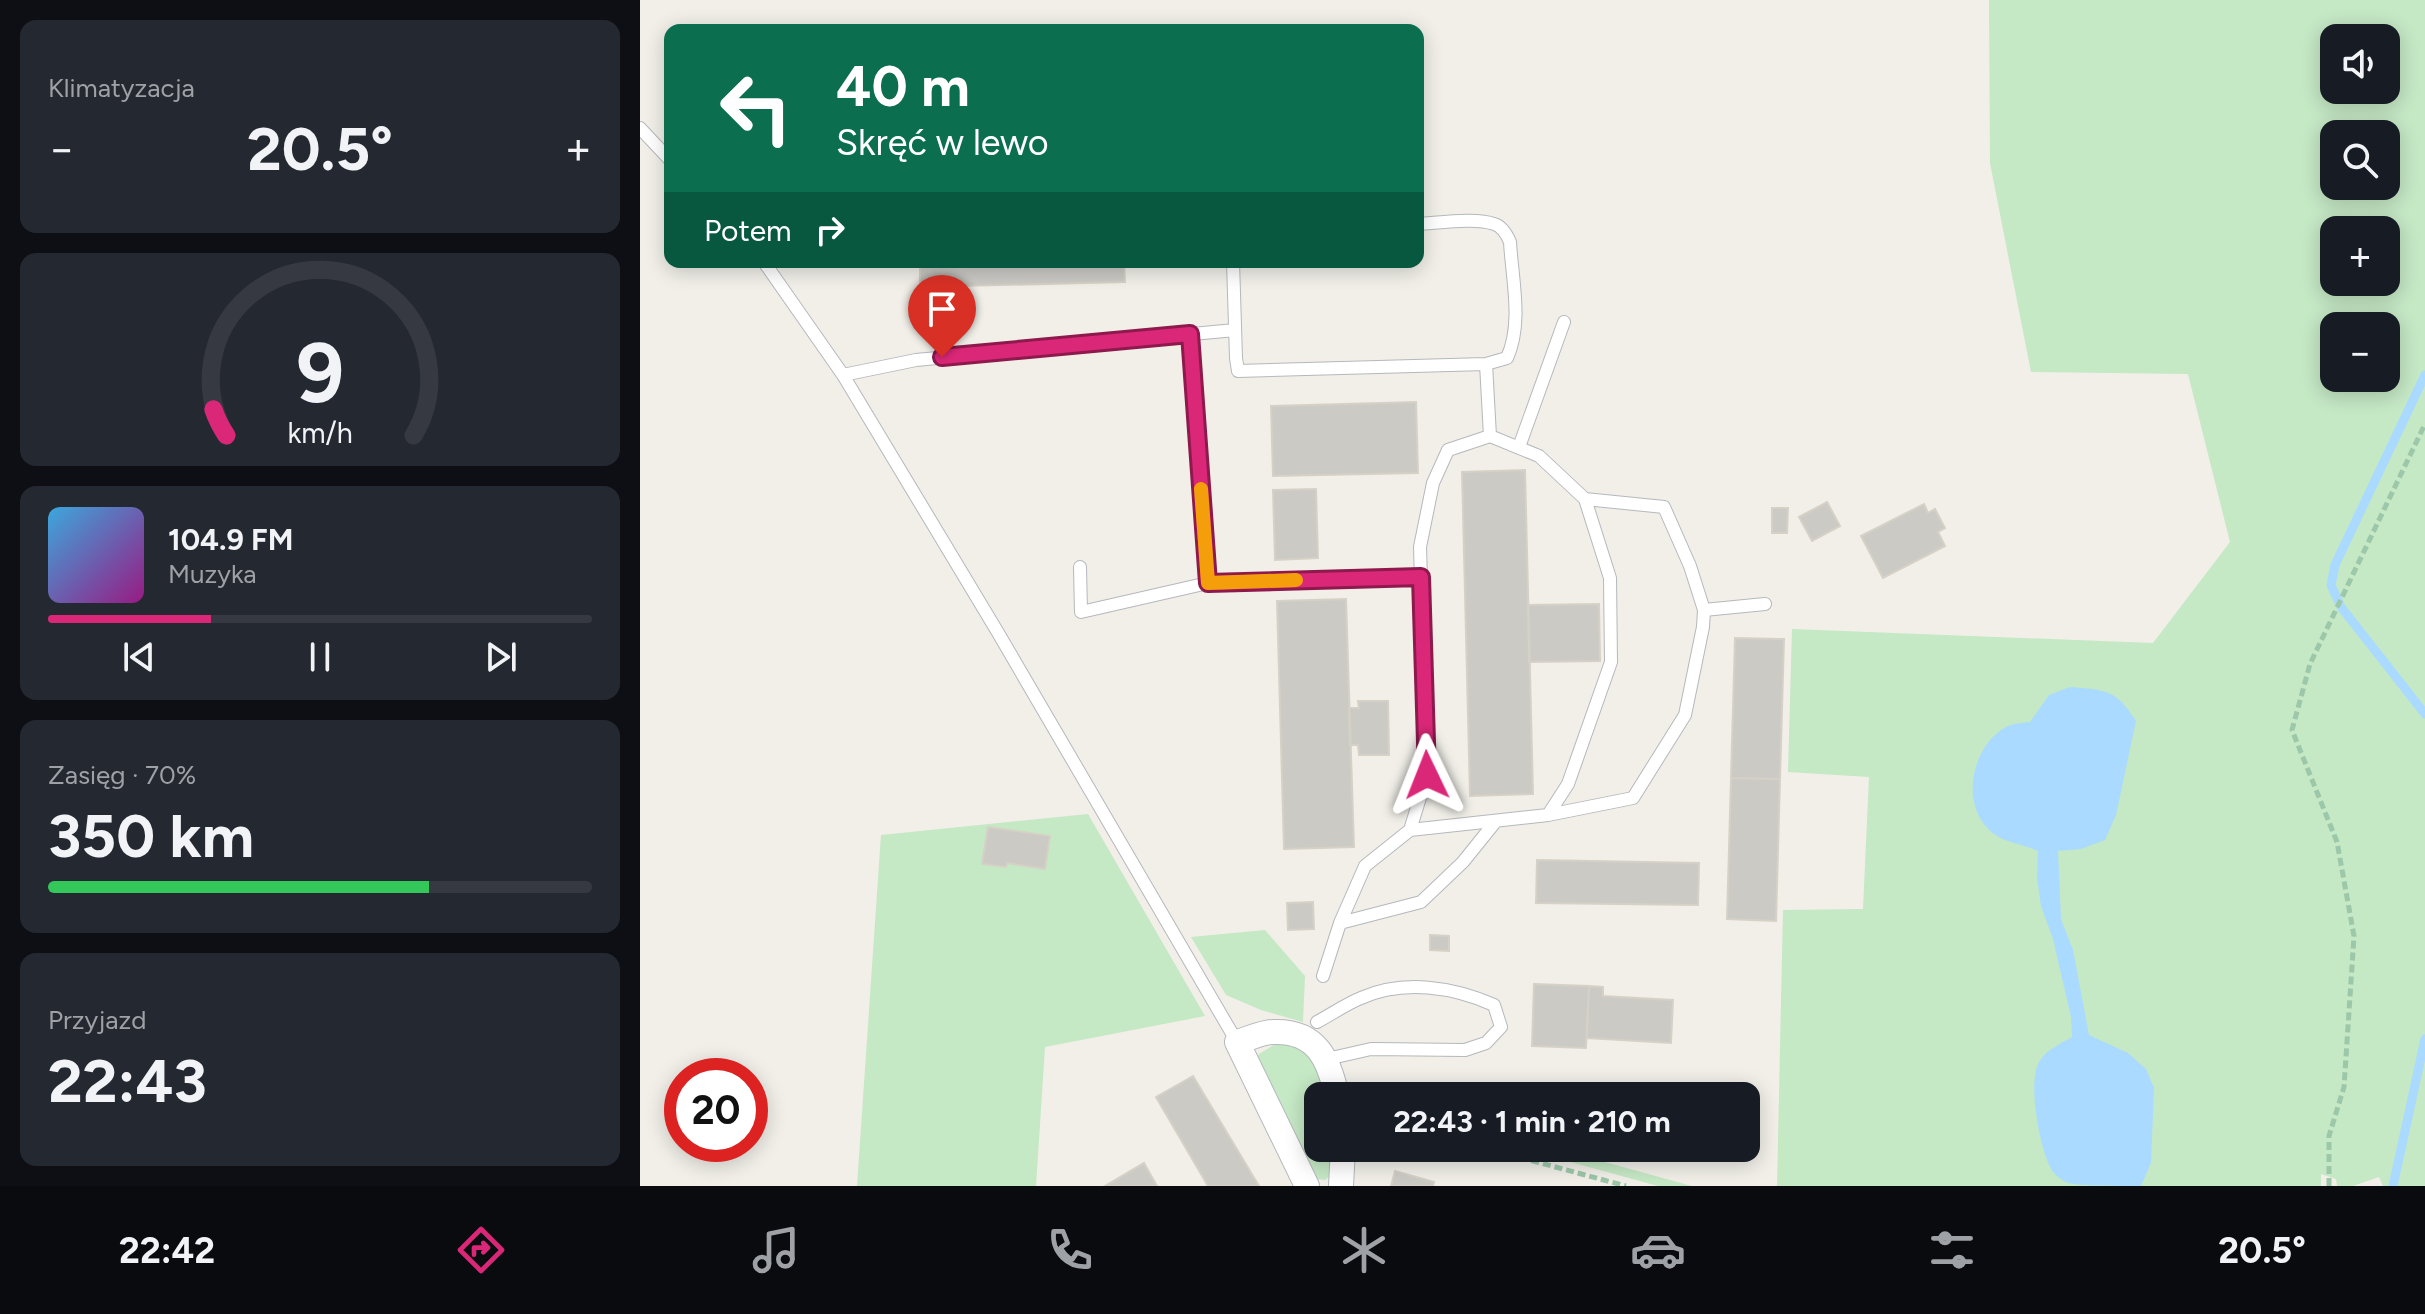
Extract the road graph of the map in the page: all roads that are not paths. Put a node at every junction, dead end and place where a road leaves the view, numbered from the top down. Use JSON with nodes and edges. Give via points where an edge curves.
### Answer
{"nodes":[{"id":1,"x":640,"y":128,"type":"edge"},
{"id":2,"x":664,"y":154,"type":"edge"},
{"id":3,"x":1424,"y":224,"type":"edge"},
{"id":4,"x":768,"y":268,"type":"edge"},
{"id":5,"x":1233,"y":268,"type":"edge"},
{"id":6,"x":1564,"y":322,"type":"dead end"},
{"id":7,"x":1235,"y":330,"type":"junction"},
{"id":8,"x":1190,"y":334,"type":"junction"},
{"id":9,"x":1486,"y":364,"type":"junction"},
{"id":10,"x":843,"y":375,"type":"junction"},
{"id":11,"x":1490,"y":436,"type":"junction"},
{"id":12,"x":1519,"y":447,"type":"junction"},
{"id":13,"x":1585,"y":499,"type":"junction"},
{"id":14,"x":1080,"y":567,"type":"dead end"},
{"id":15,"x":1421,"y":577,"type":"junction"},
{"id":16,"x":1208,"y":583,"type":"junction"},
{"id":17,"x":1765,"y":604,"type":"dead end"},
{"id":18,"x":1704,"y":610,"type":"junction"},
{"id":19,"x":1548,"y":815,"type":"junction"},
{"id":20,"x":1496,"y":821,"type":"junction"},
{"id":21,"x":1410,"y":830,"type":"junction"},
{"id":22,"x":1340,"y":923,"type":"junction"},
{"id":23,"x":1323,"y":976,"type":"dead end"},
{"id":24,"x":1317,"y":1022,"type":"dead end"},
{"id":25,"x":1237,"y":1042,"type":"junction"},
{"id":26,"x":1327,"y":1059,"type":"junction"},
{"id":27,"x":1333,"y":1082,"type":"edge"},
{"id":28,"x":1342,"y":1162,"type":"edge"},
{"id":29,"x":1307,"y":1186,"type":"edge"},
{"id":30,"x":1341,"y":1186,"type":"edge"}],
"edges":[{"from":1,"to":2,"type":"lane"},
{"from":3,"to":9,"type":"lane","via":[[1497,224],[1510,242],[1513,344],[1507,358]]},
{"from":4,"to":10,"type":"lane"},
{"from":5,"to":7,"type":"lane"},
{"from":6,"to":12,"type":"lane"},
{"from":7,"to":8,"type":"lane"},
{"from":7,"to":9,"type":"lane","via":[[1238,371]]},
{"from":8,"to":10,"type":"lane","via":[[916,360]]},
{"from":8,"to":16,"type":"lane"},
{"from":9,"to":11,"type":"lane"},
{"from":10,"to":25,"type":"lane"},
{"from":11,"to":12,"type":"lane"},
{"from":11,"to":15,"type":"lane","via":[[1448,450],[1433,483],[1420,547]]},
{"from":12,"to":13,"type":"lane","via":[[1539,456]]},
{"from":13,"to":18,"type":"lane","via":[[1664,507]]},
{"from":13,"to":19,"type":"lane","via":[[1610,578],[1611,662],[1568,784]]},
{"from":14,"to":16,"type":"lane","via":[[1081,612]]},
{"from":15,"to":16,"type":"lane"},
{"from":15,"to":21,"type":"lane","via":[[1427,775]]},
{"from":17,"to":18,"type":"lane"},
{"from":18,"to":19,"type":"lane","via":[[1685,715],[1633,798]]},
{"from":19,"to":20,"type":"lane"},
{"from":20,"to":21,"type":"lane"},
{"from":20,"to":22,"type":"lane","via":[[1421,902]]},
{"from":21,"to":22,"type":"lane","via":[[1365,866]]},
{"from":22,"to":23,"type":"lane"},
{"from":24,"to":26,"type":"lane","via":[[1375,992],[1414,986],[1468,993],[1494,1005],[1501,1027],[1486,1043],[1465,1050],[1371,1049]]},
{"from":25,"to":26,"type":"street","via":[[1272,1031],[1293,1034],[1314,1043]]},
{"from":25,"to":29,"type":"street"},
{"from":26,"to":27,"type":"street"},
{"from":28,"to":30,"type":"street"}]}
